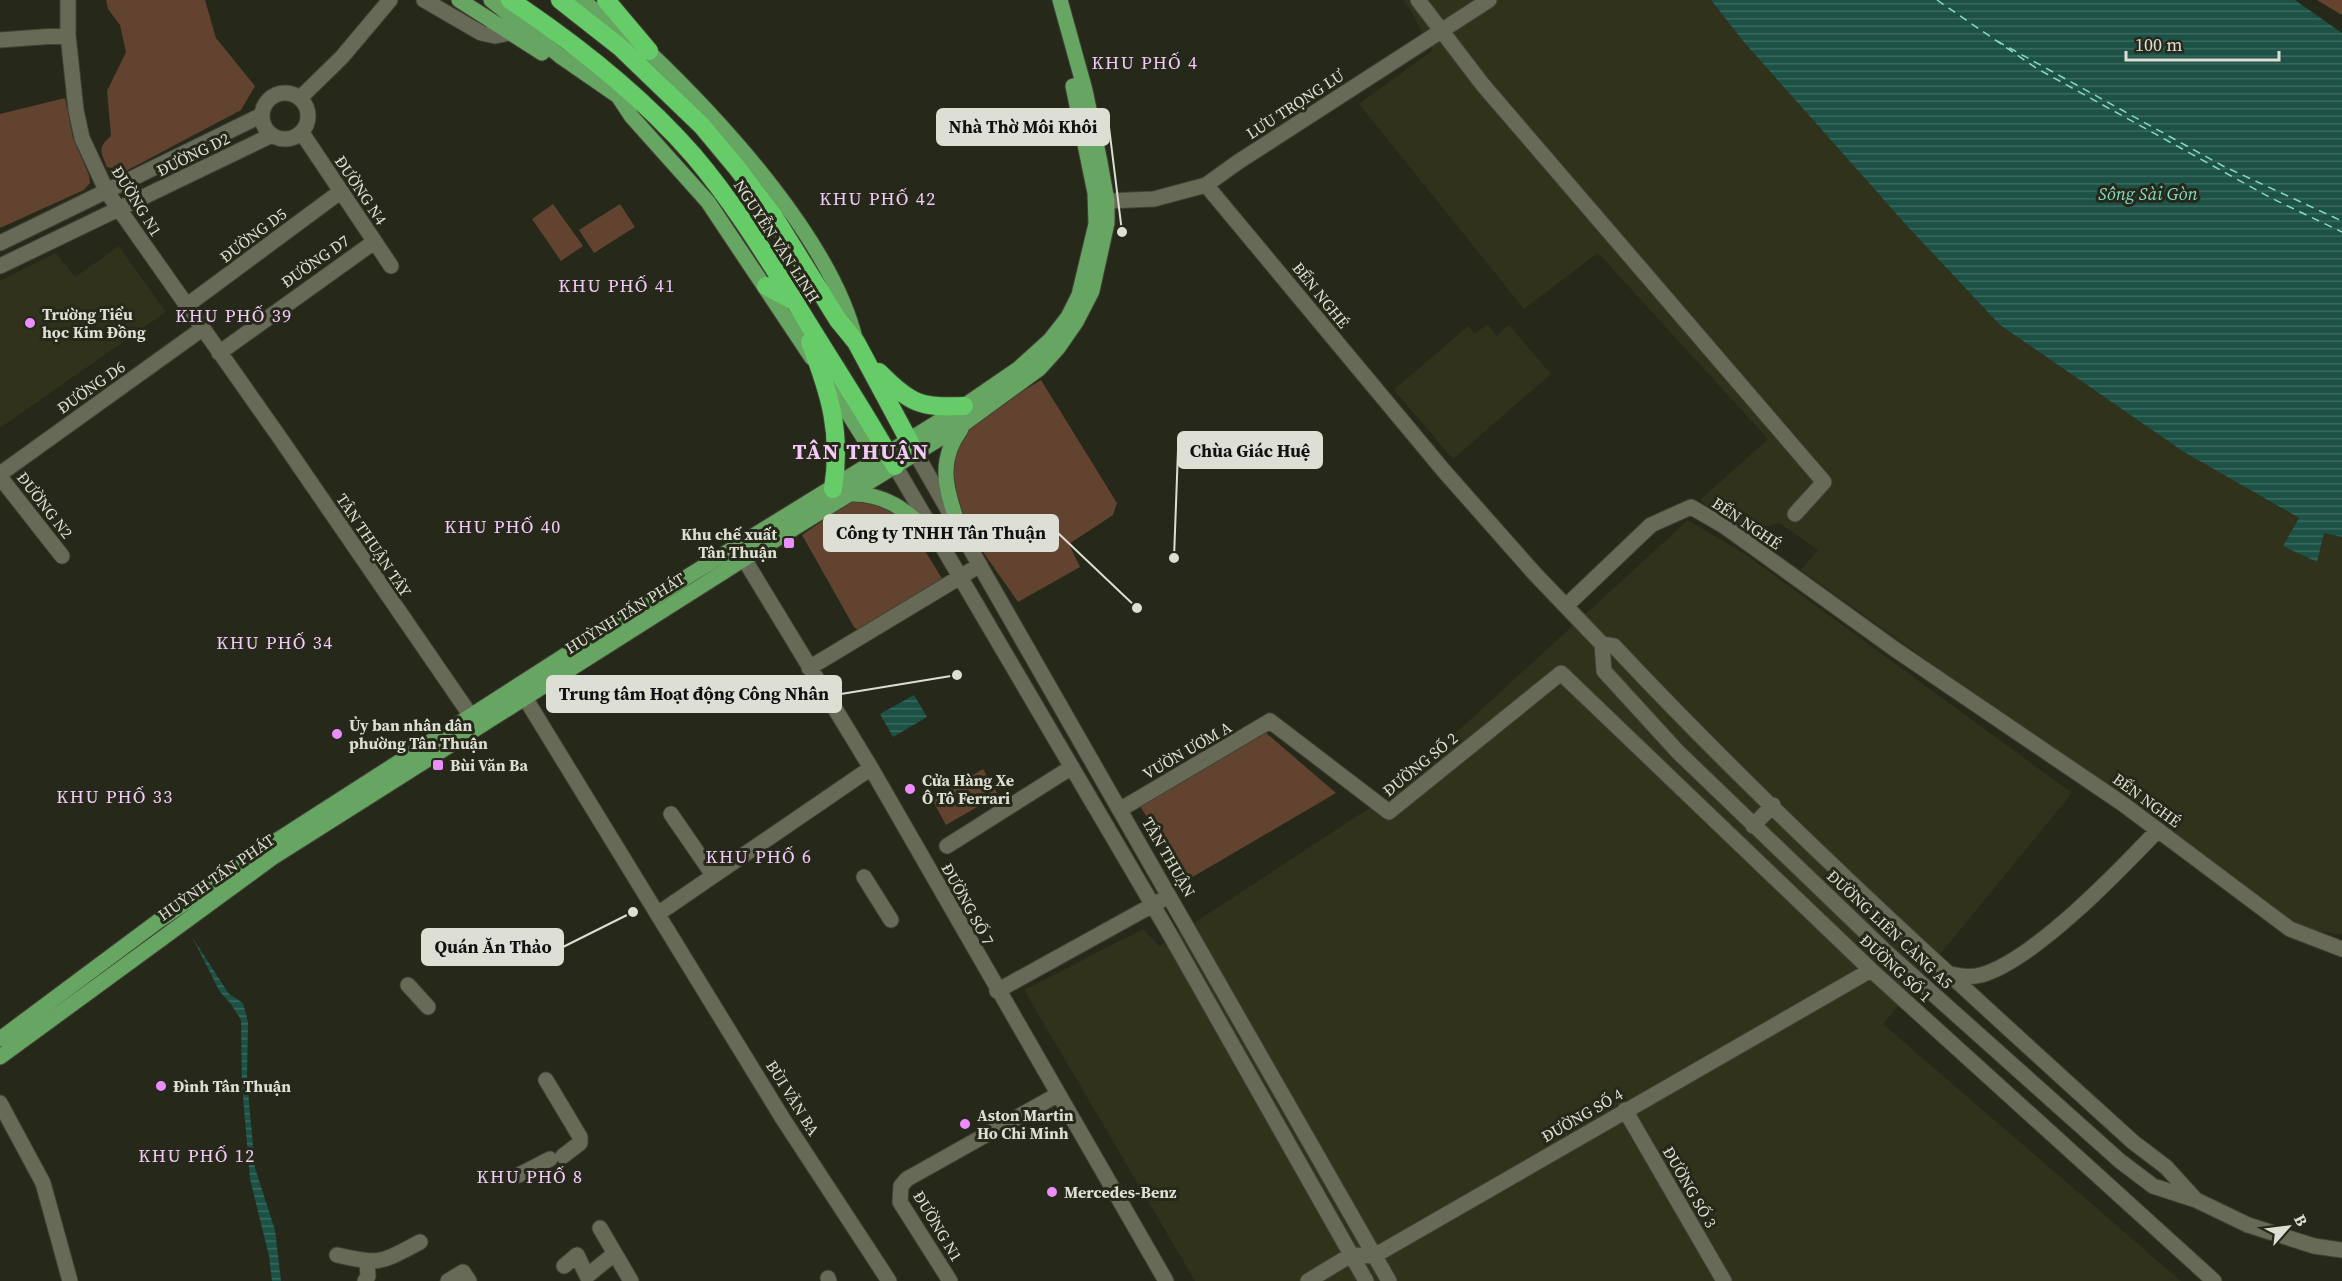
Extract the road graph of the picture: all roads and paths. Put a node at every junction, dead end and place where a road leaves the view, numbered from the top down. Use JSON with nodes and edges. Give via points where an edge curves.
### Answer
{"nodes":[{"id":1,"x":68,"y":0,"type":"edge"},
{"id":2,"x":424,"y":0,"type":"edge"},
{"id":3,"x":459,"y":0,"type":"edge"},
{"id":4,"x":491,"y":0,"type":"edge"},
{"id":5,"x":560,"y":0,"type":"edge"},
{"id":6,"x":581,"y":0,"type":"edge"},
{"id":7,"x":606,"y":0,"type":"edge"},
{"id":8,"x":1051,"y":0,"type":"edge"},
{"id":9,"x":1060,"y":0,"type":"edge"},
{"id":10,"x":1418,"y":0,"type":"edge"},
{"id":11,"x":1489,"y":0,"type":"edge"},
{"id":12,"x":389,"y":1,"type":"edge"},
{"id":13,"x":515,"y":2,"type":"edge"},
{"id":14,"x":526,"y":30,"type":"junction"},
{"id":15,"x":1440,"y":31,"type":"junction"},
{"id":16,"x":510,"y":33,"type":"junction"},
{"id":17,"x":555,"y":33,"type":"junction"},
{"id":18,"x":68,"y":35,"type":"junction"},
{"id":19,"x":0,"y":40,"type":"edge"},
{"id":20,"x":621,"y":48,"type":"junction"},
{"id":21,"x":649,"y":51,"type":"junction"},
{"id":22,"x":560,"y":56,"type":"junction"},
{"id":23,"x":688,"y":92,"type":"junction"},
{"id":24,"x":618,"y":96,"type":"junction"},
{"id":25,"x":300,"y":98,"type":"junction"},
{"id":26,"x":643,"y":104,"type":"junction"},
{"id":27,"x":262,"y":115,"type":"junction"},
{"id":28,"x":693,"y":118,"type":"junction"},
{"id":29,"x":302,"y":133,"type":"junction"},
{"id":30,"x":272,"y":135,"type":"junction"},
{"id":31,"x":1095,"y":163,"type":"junction"},
{"id":32,"x":1206,"y":185,"type":"junction"},
{"id":33,"x":107,"y":192,"type":"junction"},
{"id":34,"x":340,"y":192,"type":"junction"},
{"id":35,"x":1101,"y":201,"type":"junction"},
{"id":36,"x":118,"y":210,"type":"junction"},
{"id":37,"x":374,"y":242,"type":"junction"},
{"id":38,"x":0,"y":243,"type":"edge"},
{"id":39,"x":0,"y":266,"type":"edge"},
{"id":40,"x":391,"y":266,"type":"dead end"},
{"id":41,"x":766,"y":286,"type":"junction"},
{"id":42,"x":794,"y":301,"type":"junction"},
{"id":43,"x":186,"y":306,"type":"junction"},
{"id":44,"x":202,"y":329,"type":"junction"},
{"id":45,"x":856,"y":342,"type":"junction"},
{"id":46,"x":219,"y":353,"type":"junction"},
{"id":47,"x":866,"y":359,"type":"junction"},
{"id":48,"x":823,"y":374,"type":"junction"},
{"id":49,"x":248,"y":394,"type":"joint"},
{"id":50,"x":965,"y":415,"type":"junction"},
{"id":51,"x":912,"y":446,"type":"junction"},
{"id":52,"x":886,"y":459,"type":"junction"},
{"id":53,"x":0,"y":475,"type":"edge"},
{"id":54,"x":841,"y":492,"type":"junction"},
{"id":55,"x":1795,"y":514,"type":"dead end"},
{"id":56,"x":959,"y":528,"type":"junction"},
{"id":57,"x":939,"y":540,"type":"junction"},
{"id":58,"x":740,"y":552,"type":"junction"},
{"id":59,"x":62,"y":556,"type":"dead end"},
{"id":60,"x":980,"y":565,"type":"junction"},
{"id":61,"x":960,"y":577,"type":"junction"},
{"id":62,"x":1566,"y":606,"type":"junction"},
{"id":63,"x":1602,"y":644,"type":"junction"},
{"id":64,"x":809,"y":668,"type":"junction"},
{"id":65,"x":1561,"y":673,"type":"joint"},
{"id":66,"x":522,"y":692,"type":"junction"},
{"id":67,"x":471,"y":716,"type":"junction"},
{"id":68,"x":1270,"y":721,"type":"joint"},
{"id":69,"x":1072,"y":767,"type":"junction"},
{"id":70,"x":871,"y":768,"type":"junction"},
{"id":71,"x":1773,"y":805,"type":"junction"},
{"id":72,"x":1121,"y":809,"type":"junction"},
{"id":73,"x":671,"y":814,"type":"dead end"},
{"id":74,"x":1130,"y":825,"type":"junction"},
{"id":75,"x":1753,"y":826,"type":"junction"},
{"id":76,"x":2158,"y":830,"type":"junction"},
{"id":77,"x":1112,"y":836,"type":"junction"},
{"id":78,"x":947,"y":846,"type":"dead end"},
{"id":79,"x":268,"y":853,"type":"junction"},
{"id":80,"x":713,"y":875,"type":"junction"},
{"id":81,"x":864,"y":877,"type":"dead end"},
{"id":82,"x":1170,"y":895,"type":"junction"},
{"id":83,"x":1153,"y":906,"type":"junction"},
{"id":84,"x":659,"y":913,"type":"junction"},
{"id":85,"x":891,"y":920,"type":"dead end"},
{"id":86,"x":1901,"y":931,"type":"junction"},
{"id":87,"x":2342,"y":949,"type":"edge"},
{"id":88,"x":1884,"y":950,"type":"junction"},
{"id":89,"x":1871,"y":970,"type":"junction"},
{"id":90,"x":1949,"y":974,"type":"junction"},
{"id":91,"x":408,"y":985,"type":"dead end"},
{"id":92,"x":78,"y":990,"type":"junction"},
{"id":93,"x":997,"y":991,"type":"junction"},
{"id":94,"x":428,"y":1007,"type":"dead end"},
{"id":95,"x":0,"y":1039,"type":"edge"},
{"id":96,"x":0,"y":1057,"type":"edge"},
{"id":97,"x":546,"y":1080,"type":"dead end"},
{"id":98,"x":1057,"y":1095,"type":"junction"},
{"id":99,"x":0,"y":1103,"type":"edge"},
{"id":100,"x":1625,"y":1110,"type":"junction"},
{"id":101,"x":519,"y":1175,"type":"dead end"},
{"id":102,"x":2196,"y":1200,"type":"junction"},
{"id":103,"x":600,"y":1228,"type":"dead end"},
{"id":104,"x":420,"y":1242,"type":"dead end"},
{"id":105,"x":2342,"y":1250,"type":"edge"},
{"id":106,"x":614,"y":1254,"type":"junction"},
{"id":107,"x":337,"y":1255,"type":"dead end"},
{"id":108,"x":1351,"y":1255,"type":"junction"},
{"id":109,"x":1374,"y":1256,"type":"junction"},
{"id":110,"x":367,"y":1262,"type":"junction"},
{"id":111,"x":564,"y":1266,"type":"dead end"},
{"id":112,"x":70,"y":1281,"type":"edge"},
{"id":113,"x":365,"y":1281,"type":"edge"},
{"id":114,"x":448,"y":1281,"type":"edge"},
{"id":115,"x":469,"y":1281,"type":"edge"},
{"id":116,"x":631,"y":1281,"type":"edge"},
{"id":117,"x":889,"y":1281,"type":"edge"},
{"id":118,"x":950,"y":1281,"type":"edge"},
{"id":119,"x":1166,"y":1281,"type":"edge"},
{"id":120,"x":1308,"y":1281,"type":"edge"},
{"id":121,"x":1366,"y":1281,"type":"edge"},
{"id":122,"x":1389,"y":1281,"type":"edge"},
{"id":123,"x":1724,"y":1281,"type":"edge"},
{"id":124,"x":2214,"y":1281,"type":"edge"}],
"edges":[{"from":1,"to":18,"type":"street","name":"ĐƯỜNG N1"},
{"from":2,"to":16,"type":"street","via":[[482,33]]},
{"from":3,"to":16,"type":"main road","name":"NGUYỄN VĂN LINH"},
{"from":4,"to":14,"type":"main road","name":"NGUYỄN VĂN LINH"},
{"from":5,"to":20,"type":"highway","name":"NGUYỄN VĂN LINH"},
{"from":6,"to":21,"type":"main road","name":"NGUYỄN VĂN LINH"},
{"from":7,"to":21,"type":"highway"},
{"from":8,"to":31,"type":"main road","name":"HUỲNH TẤN PHÁT"},
{"from":9,"to":31,"type":"main road","name":"HUỲNH TẤN PHÁT","via":[[1085,90]]},
{"from":10,"to":15,"type":"street"},
{"from":11,"to":15,"type":"street","name":"LƯU TRỌNG LƯ"},
{"from":12,"to":25,"type":"street","via":[[342,57]]},
{"from":13,"to":17,"type":"highway","name":"NGUYỄN VĂN LINH"},
{"from":14,"to":16,"type":"street"},
{"from":14,"to":22,"type":"main road","name":"NGUYỄN VĂN LINH"},
{"from":15,"to":32,"type":"street","name":"LƯU TRỌNG LƯ"},
{"from":15,"to":55,"type":"street","via":[[1824,482]]},
{"from":16,"to":22,"type":"main road","name":"NGUYỄN VĂN LINH","via":[[547,56]]},
{"from":17,"to":22,"type":"main road"},
{"from":17,"to":26,"type":"highway","name":"NGUYỄN VĂN LINH"},
{"from":18,"to":19,"type":"street"},
{"from":18,"to":33,"type":"street","name":"ĐƯỜNG N1","via":[[82,138]]},
{"from":20,"to":21,"type":"highway"},
{"from":20,"to":28,"type":"highway","name":"NGUYỄN VĂN LINH"},
{"from":21,"to":23,"type":"main road","name":"NGUYỄN VĂN LINH"},
{"from":22,"to":24,"type":"main road","name":"NGUYỄN VĂN LINH"},
{"from":23,"to":28,"type":"highway"},
{"from":23,"to":45,"type":"main road","name":"NGUYỄN VĂN LINH","via":[[735,140],[787,207],[850,312]]},
{"from":24,"to":26,"type":"highway"},
{"from":24,"to":41,"type":"main road","name":"NGUYỄN VĂN LINH","via":[[708,202]]},
{"from":25,"to":27,"type":"street","via":[[290,93],[273,96]]},
{"from":25,"to":29,"type":"street","via":[[308,113]]},
{"from":26,"to":42,"type":"highway","name":"NGUYỄN VĂN LINH","via":[[722,190]]},
{"from":27,"to":30,"type":"street","via":[[264,127]]},
{"from":27,"to":33,"type":"street","name":"ĐƯỜNG D2"},
{"from":28,"to":45,"type":"highway","name":"NGUYỄN VĂN LINH","via":[[773,215],[838,320]]},
{"from":29,"to":30,"type":"street","via":[[287,139]]},
{"from":29,"to":34,"type":"street","name":"ĐƯỜNG N4"},
{"from":30,"to":36,"type":"street","name":"ĐƯỜNG D2"},
{"from":31,"to":35,"type":"main road","name":"HUỲNH TẤN PHÁT"},
{"from":32,"to":35,"type":"street","name":"LƯU TRỌNG LƯ","via":[[1154,199]]},
{"from":32,"to":62,"type":"street","name":"BẾN NGHÉ","via":[[1394,413]]},
{"from":33,"to":36,"type":"street","name":"ĐƯỜNG N1"},
{"from":33,"to":38,"type":"street","name":"ĐƯỜNG D2"},
{"from":34,"to":37,"type":"street","name":"ĐƯỜNG N4"},
{"from":34,"to":43,"type":"street","name":"ĐƯỜNG D5"},
{"from":35,"to":50,"type":"main road","name":"HUỲNH TẤN PHÁT","via":[[1087,268],[1068,317],[1050,340]]},
{"from":36,"to":39,"type":"street","name":"ĐƯỜNG D2"},
{"from":36,"to":43,"type":"street","name":"ĐƯỜNG N1"},
{"from":37,"to":40,"type":"street","name":"ĐƯỜNG N4"},
{"from":37,"to":46,"type":"street","name":"ĐƯỜNG D7"},
{"from":41,"to":42,"type":"highway"},
{"from":41,"to":48,"type":"main road","name":"NGUYỄN VĂN LINH"},
{"from":42,"to":48,"type":"highway"},
{"from":42,"to":52,"type":"highway","name":"NGUYỄN VĂN LINH"},
{"from":43,"to":44,"type":"street","name":"ĐƯỜNG N1"},
{"from":44,"to":46,"type":"street","name":"ĐƯỜNG N1"},
{"from":44,"to":53,"type":"street","name":"ĐƯỜNG D6"},
{"from":45,"to":47,"type":"highway","name":"NGUYỄN VĂN LINH"},
{"from":46,"to":49,"type":"street","name":"ĐƯỜNG N1"},
{"from":47,"to":50,"type":"highway","via":[[904,397]]},
{"from":47,"to":51,"type":"highway","name":"NGUYỄN VĂN LINH"},
{"from":48,"to":52,"type":"main road","name":"NGUYỄN VĂN LINH"},
{"from":48,"to":54,"type":"highway","via":[[837,432]]},
{"from":49,"to":67,"type":"street","name":"TÂN THUẬN TÂY"},
{"from":50,"to":51,"type":"main road","name":"HUỲNH TẤN PHÁT"},
{"from":50,"to":56,"type":"main road","via":[[949,445],[945,464],[947,491]]},
{"from":51,"to":52,"type":"main road","name":"HUỲNH TẤN PHÁT"},
{"from":51,"to":56,"type":"street","name":"TÂN THUẬN"},
{"from":52,"to":54,"type":"main road","name":"HUỲNH TẤN PHÁT"},
{"from":52,"to":57,"type":"street"},
{"from":53,"to":59,"type":"street","name":"ĐƯỜNG N2"},
{"from":54,"to":57,"type":"main road","via":[[889,500]]},
{"from":54,"to":58,"type":"main road","name":"HUỲNH TẤN PHÁT"},
{"from":56,"to":60,"type":"street","name":"TÂN THUẬN"},
{"from":57,"to":61,"type":"street"},
{"from":58,"to":64,"type":"street","name":"ĐƯỜNG SỐ 7"},
{"from":58,"to":66,"type":"main road","name":"HUỲNH TẤN PHÁT"},
{"from":60,"to":61,"type":"street"},
{"from":60,"to":72,"type":"street","name":"TÂN THUẬN"},
{"from":61,"to":64,"type":"street"},
{"from":61,"to":69,"type":"street"},
{"from":62,"to":63,"type":"street","name":"ĐƯỜNG LIÊN CẢNG A5"},
{"from":62,"to":76,"type":"street","name":"BẾN NGHÉ","via":[[1651,525],[1691,507],[1724,526]]},
{"from":63,"to":71,"type":"street","name":"ĐƯỜNG LIÊN CẢNG A5","via":[[1614,646],[1692,729]]},
{"from":63,"to":75,"type":"street","name":"ĐƯỜNG LIÊN CẢNG A5","via":[[1604,671]]},
{"from":64,"to":70,"type":"street","name":"ĐƯỜNG SỐ 7"},
{"from":65,"to":68,"type":"street","name":"ĐƯỜNG SỐ 2","via":[[1389,812]]},
{"from":65,"to":89,"type":"street","name":"ĐƯỜNG SỐ 1"},
{"from":66,"to":67,"type":"main road","name":"HUỲNH TẤN PHÁT"},
{"from":66,"to":79,"type":"main road","name":"HUỲNH TẤN PHÁT"},
{"from":66,"to":84,"type":"street","name":"BÙI VĂN BA"},
{"from":67,"to":79,"type":"main road","name":"HUỲNH TẤN PHÁT"},
{"from":68,"to":72,"type":"street","name":"VƯỜN ƯƠM A"},
{"from":69,"to":77,"type":"street"},
{"from":69,"to":78,"type":"street"},
{"from":70,"to":80,"type":"street"},
{"from":70,"to":93,"type":"street","name":"ĐƯỜNG SỐ 7"},
{"from":71,"to":75,"type":"street"},
{"from":71,"to":86,"type":"street","name":"ĐƯỜNG LIÊN CẢNG A5"},
{"from":72,"to":74,"type":"street","name":"TÂN THUẬN"},
{"from":73,"to":80,"type":"street"},
{"from":74,"to":77,"type":"street"},
{"from":74,"to":82,"type":"street","name":"TÂN THUẬN"},
{"from":75,"to":88,"type":"street","name":"ĐƯỜNG LIÊN CẢNG A5"},
{"from":76,"to":87,"type":"street","name":"BẾN NGHÉ","via":[[2290,929]]},
{"from":76,"to":90,"type":"street","via":[[2092,896],[2016,958],[1983,975]]},
{"from":77,"to":83,"type":"street"},
{"from":79,"to":92,"type":"main road","name":"HUỲNH TẤN PHÁT"},
{"from":80,"to":84,"type":"street"},
{"from":81,"to":85,"type":"street"},
{"from":82,"to":83,"type":"street"},
{"from":82,"to":109,"type":"street","name":"TÂN THUẬN"},
{"from":83,"to":93,"type":"street"},
{"from":83,"to":108,"type":"street"},
{"from":84,"to":117,"type":"street","name":"BÙI VĂN BA","via":[[783,1119]]},
{"from":86,"to":88,"type":"street"},
{"from":86,"to":90,"type":"street","name":"ĐƯỜNG LIÊN CẢNG A5"},
{"from":88,"to":102,"type":"street","name":"ĐƯỜNG LIÊN CẢNG A5","via":[[2120,1161],[2153,1186]]},
{"from":89,"to":100,"type":"street","name":"ĐƯỜNG SỐ 4"},
{"from":89,"to":124,"type":"street","name":"ĐƯỜNG SỐ 1"},
{"from":90,"to":102,"type":"street","name":"ĐƯỜNG LIÊN CẢNG A5","via":[[2133,1142],[2166,1167]]},
{"from":91,"to":94,"type":"street"},
{"from":92,"to":95,"type":"main road","name":"HUỲNH TẤN PHÁT"},
{"from":92,"to":96,"type":"main road","name":"HUỲNH TẤN PHÁT"},
{"from":93,"to":98,"type":"street","name":"ĐƯỜNG SỐ 7"},
{"from":97,"to":101,"type":"street","via":[[580,1143]]},
{"from":98,"to":118,"type":"street","name":"ĐƯỜNG N1","via":[[908,1179],[899,1189],[900,1202]]},
{"from":98,"to":119,"type":"street","name":"ĐƯỜNG SỐ 7"},
{"from":99,"to":112,"type":"street","via":[[43,1184]]},
{"from":100,"to":109,"type":"street","name":"ĐƯỜNG SỐ 4"},
{"from":100,"to":123,"type":"street","name":"ĐƯỜNG SỐ 3"},
{"from":102,"to":105,"type":"street","name":"ĐƯỜNG LIÊN CẢNG A5","via":[[2248,1226],[2314,1246]]},
{"from":103,"to":106,"type":"street"},
{"from":104,"to":110,"type":"street","via":[[382,1262]]},
{"from":106,"to":111,"type":"street","via":[[587,1276],[578,1256]]},
{"from":106,"to":116,"type":"street"},
{"from":107,"to":110,"type":"street"},
{"from":108,"to":109,"type":"street"},
{"from":108,"to":120,"type":"street"},
{"from":108,"to":121,"type":"street"},
{"from":109,"to":122,"type":"street","name":"TÂN THUẬN"},
{"from":110,"to":113,"type":"street"},
{"from":114,"to":115,"type":"street","via":[[464,1272]]}]}
